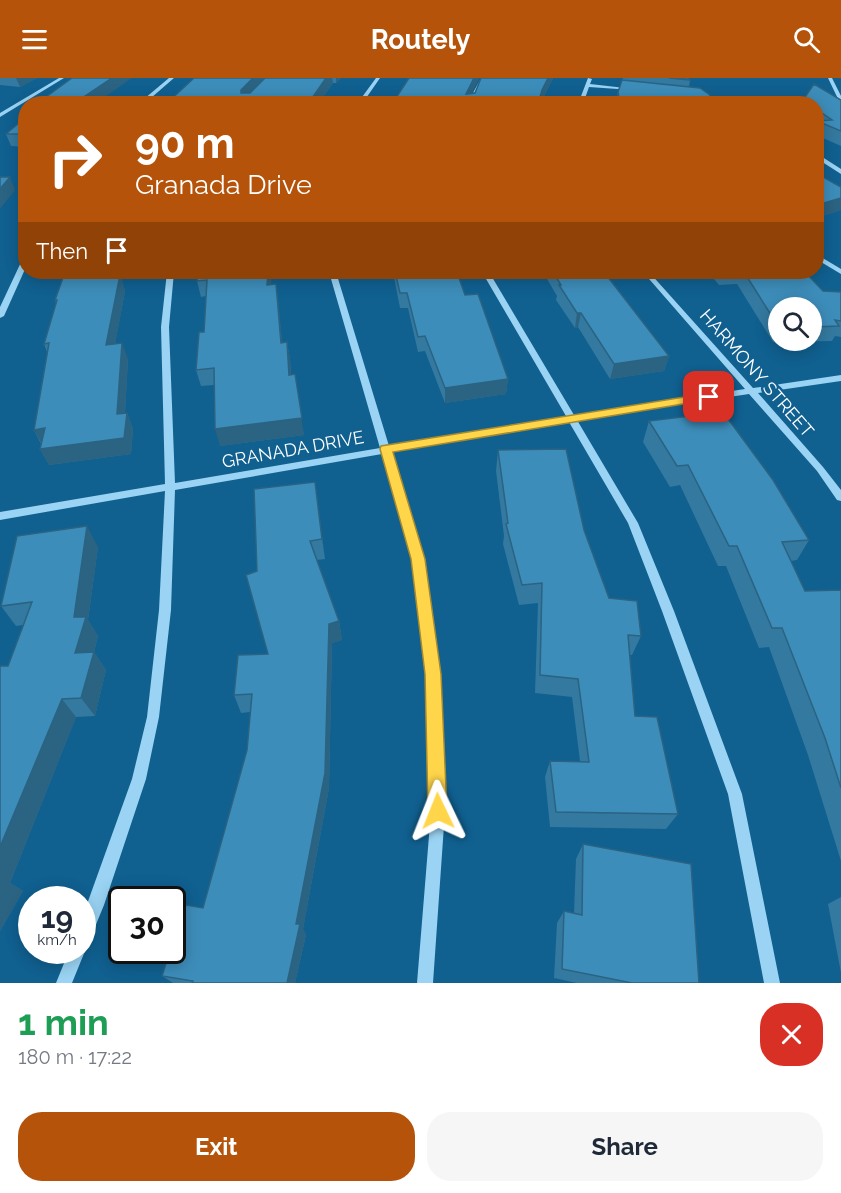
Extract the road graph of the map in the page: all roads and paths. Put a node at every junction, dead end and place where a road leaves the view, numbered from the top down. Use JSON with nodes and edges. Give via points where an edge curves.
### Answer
{"nodes":[{"id":1,"x":62,"y":78,"type":"edge"},
{"id":2,"x":172,"y":78,"type":"edge"},
{"id":3,"x":378,"y":78,"type":"edge"},
{"id":4,"x":483,"y":78,"type":"edge"},
{"id":5,"x":590,"y":78,"type":"edge"},
{"id":6,"x":830,"y":78,"type":"edge"},
{"id":7,"x":587,"y":85,"type":"junction"},
{"id":8,"x":640,"y":90,"type":"edge"},
{"id":9,"x":684,"y":94,"type":"edge"},
{"id":10,"x":32,"y":96,"type":"edge"},
{"id":11,"x":150,"y":96,"type":"edge"},
{"id":12,"x":364,"y":96,"type":"edge"},
{"id":13,"x":473,"y":96,"type":"edge"},
{"id":14,"x":583,"y":96,"type":"edge"},
{"id":15,"x":693,"y":96,"type":"edge"},
{"id":16,"x":841,"y":100,"type":"edge"},
{"id":17,"x":18,"y":104,"type":"edge"},
{"id":18,"x":0,"y":115,"type":"edge"},
{"id":19,"x":824,"y":160,"type":"edge"},
{"id":20,"x":841,"y":172,"type":"edge"},
{"id":21,"x":824,"y":261,"type":"edge"},
{"id":22,"x":841,"y":272,"type":"edge"},
{"id":23,"x":18,"y":276,"type":"edge"},
{"id":24,"x":169,"y":279,"type":"edge"},
{"id":25,"x":334,"y":279,"type":"edge"},
{"id":26,"x":489,"y":279,"type":"edge"},
{"id":27,"x":652,"y":279,"type":"edge"},
{"id":28,"x":0,"y":316,"type":"edge"},
{"id":29,"x":841,"y":378,"type":"edge"},
{"id":30,"x":750,"y":390,"type":"junction"},
{"id":31,"x":570,"y":419,"type":"junction"},
{"id":32,"x":386,"y":449,"type":"junction"},
{"id":33,"x":170,"y":487,"type":"junction"},
{"id":34,"x":841,"y":497,"type":"edge"},
{"id":35,"x":0,"y":516,"type":"edge"},
{"id":36,"x":96,"y":905,"type":"edge"},
{"id":37,"x":72,"y":964,"type":"edge"},
{"id":38,"x":64,"y":983,"type":"edge"},
{"id":39,"x":425,"y":983,"type":"edge"},
{"id":40,"x":772,"y":983,"type":"edge"}],
"edges":[{"from":1,"to":10,"type":"street"},
{"from":2,"to":11,"type":"street"},
{"from":3,"to":12,"type":"street"},
{"from":4,"to":13,"type":"street"},
{"from":5,"to":7,"type":"street"},
{"from":6,"to":16,"type":"street"},
{"from":7,"to":8,"type":"street"},
{"from":7,"to":14,"type":"street"},
{"from":9,"to":15,"type":"street"},
{"from":17,"to":18,"type":"street"},
{"from":19,"to":20,"type":"street"},
{"from":21,"to":22,"type":"street"},
{"from":23,"to":28,"type":"street"},
{"from":24,"to":33,"type":"street","via":[[165,327]]},
{"from":25,"to":32,"type":"street"},
{"from":26,"to":31,"type":"street"},
{"from":27,"to":30,"type":"street","name":"HARMONY STREET"},
{"from":29,"to":30,"type":"street","name":"GRANADA DRIVE"},
{"from":30,"to":31,"type":"street","name":"GRANADA DRIVE"},
{"from":30,"to":34,"type":"street","name":"HARMONY STREET"},
{"from":31,"to":32,"type":"street","name":"GRANADA DRIVE"},
{"from":31,"to":40,"type":"street","via":[[633,523],[735,794]]},
{"from":32,"to":33,"type":"street","name":"GRANADA DRIVE"},
{"from":32,"to":39,"type":"street","via":[[418,559],[433,674],[438,811]]},
{"from":33,"to":35,"type":"street","name":"GRANADA DRIVE"},
{"from":33,"to":36,"type":"street","via":[[165,610],[153,717],[138,779]]},
{"from":37,"to":38,"type":"street"}]}
